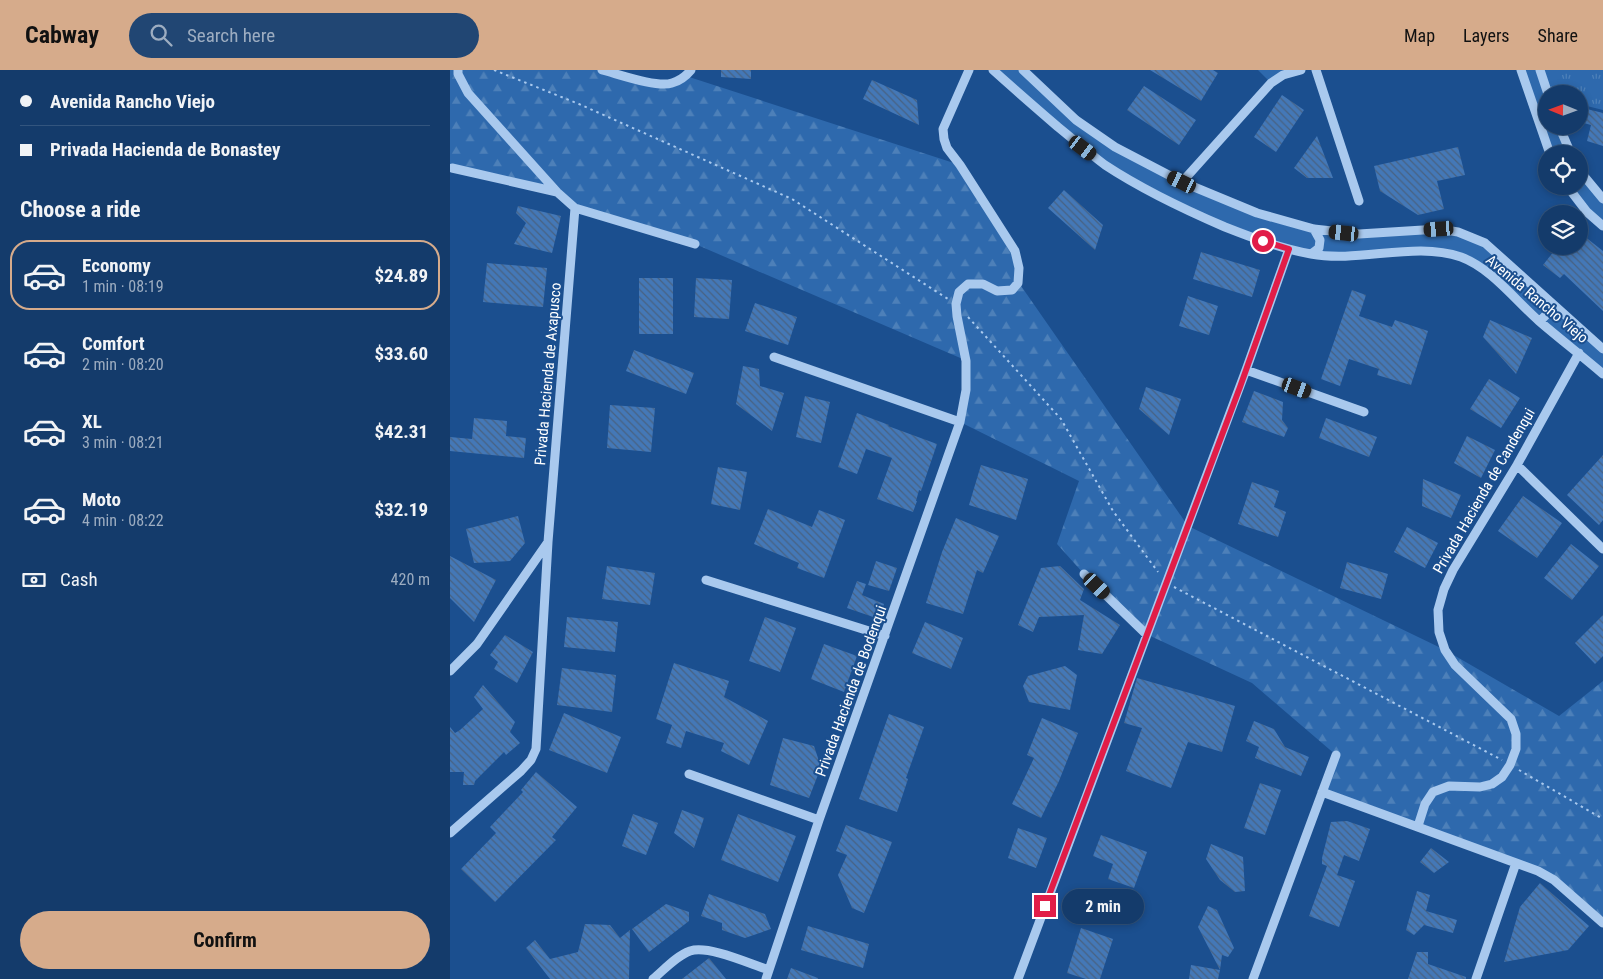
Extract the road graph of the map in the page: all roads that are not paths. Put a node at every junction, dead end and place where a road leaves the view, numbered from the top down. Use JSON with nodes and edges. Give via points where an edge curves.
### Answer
{"nodes":[{"id":1,"x":458,"y":70,"type":"edge"},
{"id":2,"x":602,"y":70,"type":"edge"},
{"id":3,"x":691,"y":70,"type":"edge"},
{"id":4,"x":969,"y":70,"type":"edge"},
{"id":5,"x":993,"y":70,"type":"edge"},
{"id":6,"x":1008,"y":70,"type":"edge"},
{"id":7,"x":1023,"y":70,"type":"edge"},
{"id":8,"x":1300,"y":70,"type":"edge"},
{"id":9,"x":1316,"y":70,"type":"edge"},
{"id":10,"x":1520,"y":70,"type":"edge"},
{"id":11,"x":1540,"y":70,"type":"edge"},
{"id":12,"x":1001,"y":78,"type":"junction"},
{"id":13,"x":1545,"y":85,"type":"edge"},
{"id":14,"x":1547,"y":145,"type":"edge"},
{"id":15,"x":452,"y":168,"type":"dead end"},
{"id":16,"x":1588,"y":181,"type":"edge"},
{"id":17,"x":1182,"y":182,"type":"junction"},
{"id":18,"x":557,"y":192,"type":"junction"},
{"id":19,"x":1574,"y":195,"type":"edge"},
{"id":20,"x":1603,"y":199,"type":"edge"},
{"id":21,"x":1359,"y":201,"type":"dead end"},
{"id":22,"x":575,"y":208,"type":"junction"},
{"id":23,"x":1603,"y":226,"type":"edge"},
{"id":24,"x":1314,"y":229,"type":"junction"},
{"id":25,"x":696,"y":244,"type":"dead end"},
{"id":26,"x":1289,"y":249,"type":"junction"},
{"id":27,"x":1311,"y":254,"type":"junction"},
{"id":28,"x":1555,"y":306,"type":"junction"},
{"id":29,"x":1540,"y":321,"type":"junction"},
{"id":30,"x":1603,"y":349,"type":"edge"},
{"id":31,"x":1579,"y":353,"type":"junction"},
{"id":32,"x":774,"y":357,"type":"dead end"},
{"id":33,"x":1246,"y":370,"type":"junction"},
{"id":34,"x":1603,"y":374,"type":"edge"},
{"id":35,"x":1364,"y":412,"type":"dead end"},
{"id":36,"x":960,"y":422,"type":"junction"},
{"id":37,"x":1517,"y":464,"type":"junction"},
{"id":38,"x":548,"y":542,"type":"junction"},
{"id":39,"x":1603,"y":549,"type":"edge"},
{"id":40,"x":1084,"y":574,"type":"dead end"},
{"id":41,"x":706,"y":580,"type":"dead end"},
{"id":42,"x":1146,"y":634,"type":"junction"},
{"id":43,"x":885,"y":636,"type":"junction"},
{"id":44,"x":450,"y":671,"type":"edge"},
{"id":45,"x":1336,"y":755,"type":"dead end"},
{"id":46,"x":688,"y":774,"type":"dead end"},
{"id":47,"x":1322,"y":792,"type":"junction"},
{"id":48,"x":819,"y":820,"type":"junction"},
{"id":49,"x":1418,"y":826,"type":"junction"},
{"id":50,"x":450,"y":833,"type":"edge"},
{"id":51,"x":1516,"y":863,"type":"junction"},
{"id":52,"x":1603,"y":923,"type":"edge"},
{"id":53,"x":768,"y":974,"type":"edge"},
{"id":54,"x":653,"y":979,"type":"edge"},
{"id":55,"x":1018,"y":979,"type":"edge"},
{"id":56,"x":1252,"y":979,"type":"edge"},
{"id":57,"x":1476,"y":979,"type":"edge"}],
"edges":[{"from":1,"to":18,"type":"street","via":[[468,93]]},
{"from":2,"to":3,"type":"street","via":[[656,84],[671,84]]},
{"from":4,"to":36,"type":"street","name":"Privada Hacienda de Bodenqui","via":[[943,129],[944,139],[1015,251],[1019,268],[1018,283],[1012,290],[997,291],[983,284],[968,284],[959,292],[956,304],[966,360],[966,390]]},
{"from":5,"to":12,"type":"street","name":"Avenida Rancho Viejo"},
{"from":6,"to":12,"type":"street"},
{"from":7,"to":17,"type":"street","name":"Avenida Rancho Viejo","via":[[1076,120],[1109,143]]},
{"from":8,"to":17,"type":"street","via":[[1271,83]]},
{"from":9,"to":21,"type":"street"},
{"from":10,"to":14,"type":"street"},
{"from":11,"to":13,"type":"street"},
{"from":12,"to":26,"type":"street","name":"Avenida Rancho Viejo","via":[[1083,148],[1149,192],[1189,212]]},
{"from":15,"to":18,"type":"street"},
{"from":16,"to":20,"type":"street"},
{"from":17,"to":24,"type":"street","name":"Avenida Rancho Viejo","via":[[1258,213]]},
{"from":18,"to":22,"type":"street"},
{"from":19,"to":23,"type":"street"},
{"from":22,"to":25,"type":"street"},
{"from":22,"to":38,"type":"street","name":"Privada Hacienda de Axapusco"},
{"from":24,"to":27,"type":"street","via":[[1320,240],[1319,248]]},
{"from":24,"to":28,"type":"street","name":"Avenida Rancho Viejo","via":[[1359,234],[1439,229],[1458,232],[1485,243]]},
{"from":26,"to":27,"type":"street","name":"Avenida Rancho Viejo"},
{"from":26,"to":33,"type":"street"},
{"from":27,"to":29,"type":"street","name":"Avenida Rancho Viejo","via":[[1335,257],[1426,251],[1445,253],[1480,266]]},
{"from":28,"to":29,"type":"street"},
{"from":28,"to":30,"type":"street","name":"Avenida Rancho Viejo"},
{"from":29,"to":31,"type":"street","name":"Avenida Rancho Viejo"},
{"from":31,"to":34,"type":"street","name":"Avenida Rancho Viejo"},
{"from":31,"to":37,"type":"street","name":"Privada Hacienda de Candenqui"},
{"from":32,"to":36,"type":"street"},
{"from":33,"to":35,"type":"street"},
{"from":33,"to":42,"type":"street"},
{"from":36,"to":43,"type":"street","name":"Privada Hacienda de Bodenqui"},
{"from":37,"to":39,"type":"street","name":"Privada Hacienda de Candenqui"},
{"from":37,"to":49,"type":"street","name":"Privada Hacienda de Candenqui","via":[[1453,570],[1438,610],[1439,632],[1445,650],[1511,719],[1516,749],[1502,777],[1492,784],[1449,786],[1433,792]]},
{"from":38,"to":44,"type":"street","via":[[477,644]]},
{"from":38,"to":50,"type":"street","name":"Privada Hacienda de Axapusco","via":[[536,749],[521,771]]},
{"from":40,"to":42,"type":"street"},
{"from":41,"to":43,"type":"street","name":"Privada Hacienda de Bodenqui"},
{"from":42,"to":55,"type":"street"},
{"from":43,"to":48,"type":"street","name":"Privada Hacienda de Bodenqui"},
{"from":45,"to":47,"type":"street"},
{"from":46,"to":48,"type":"street"},
{"from":47,"to":49,"type":"street"},
{"from":47,"to":56,"type":"street"},
{"from":48,"to":53,"type":"street","name":"Privada Hacienda de Bodenqui"},
{"from":49,"to":51,"type":"street"},
{"from":51,"to":52,"type":"street","via":[[1554,880]]},
{"from":51,"to":57,"type":"street"},
{"from":53,"to":54,"type":"street","name":"Privada Hacienda de Bodenqui","via":[[701,949],[680,957]]}]}
